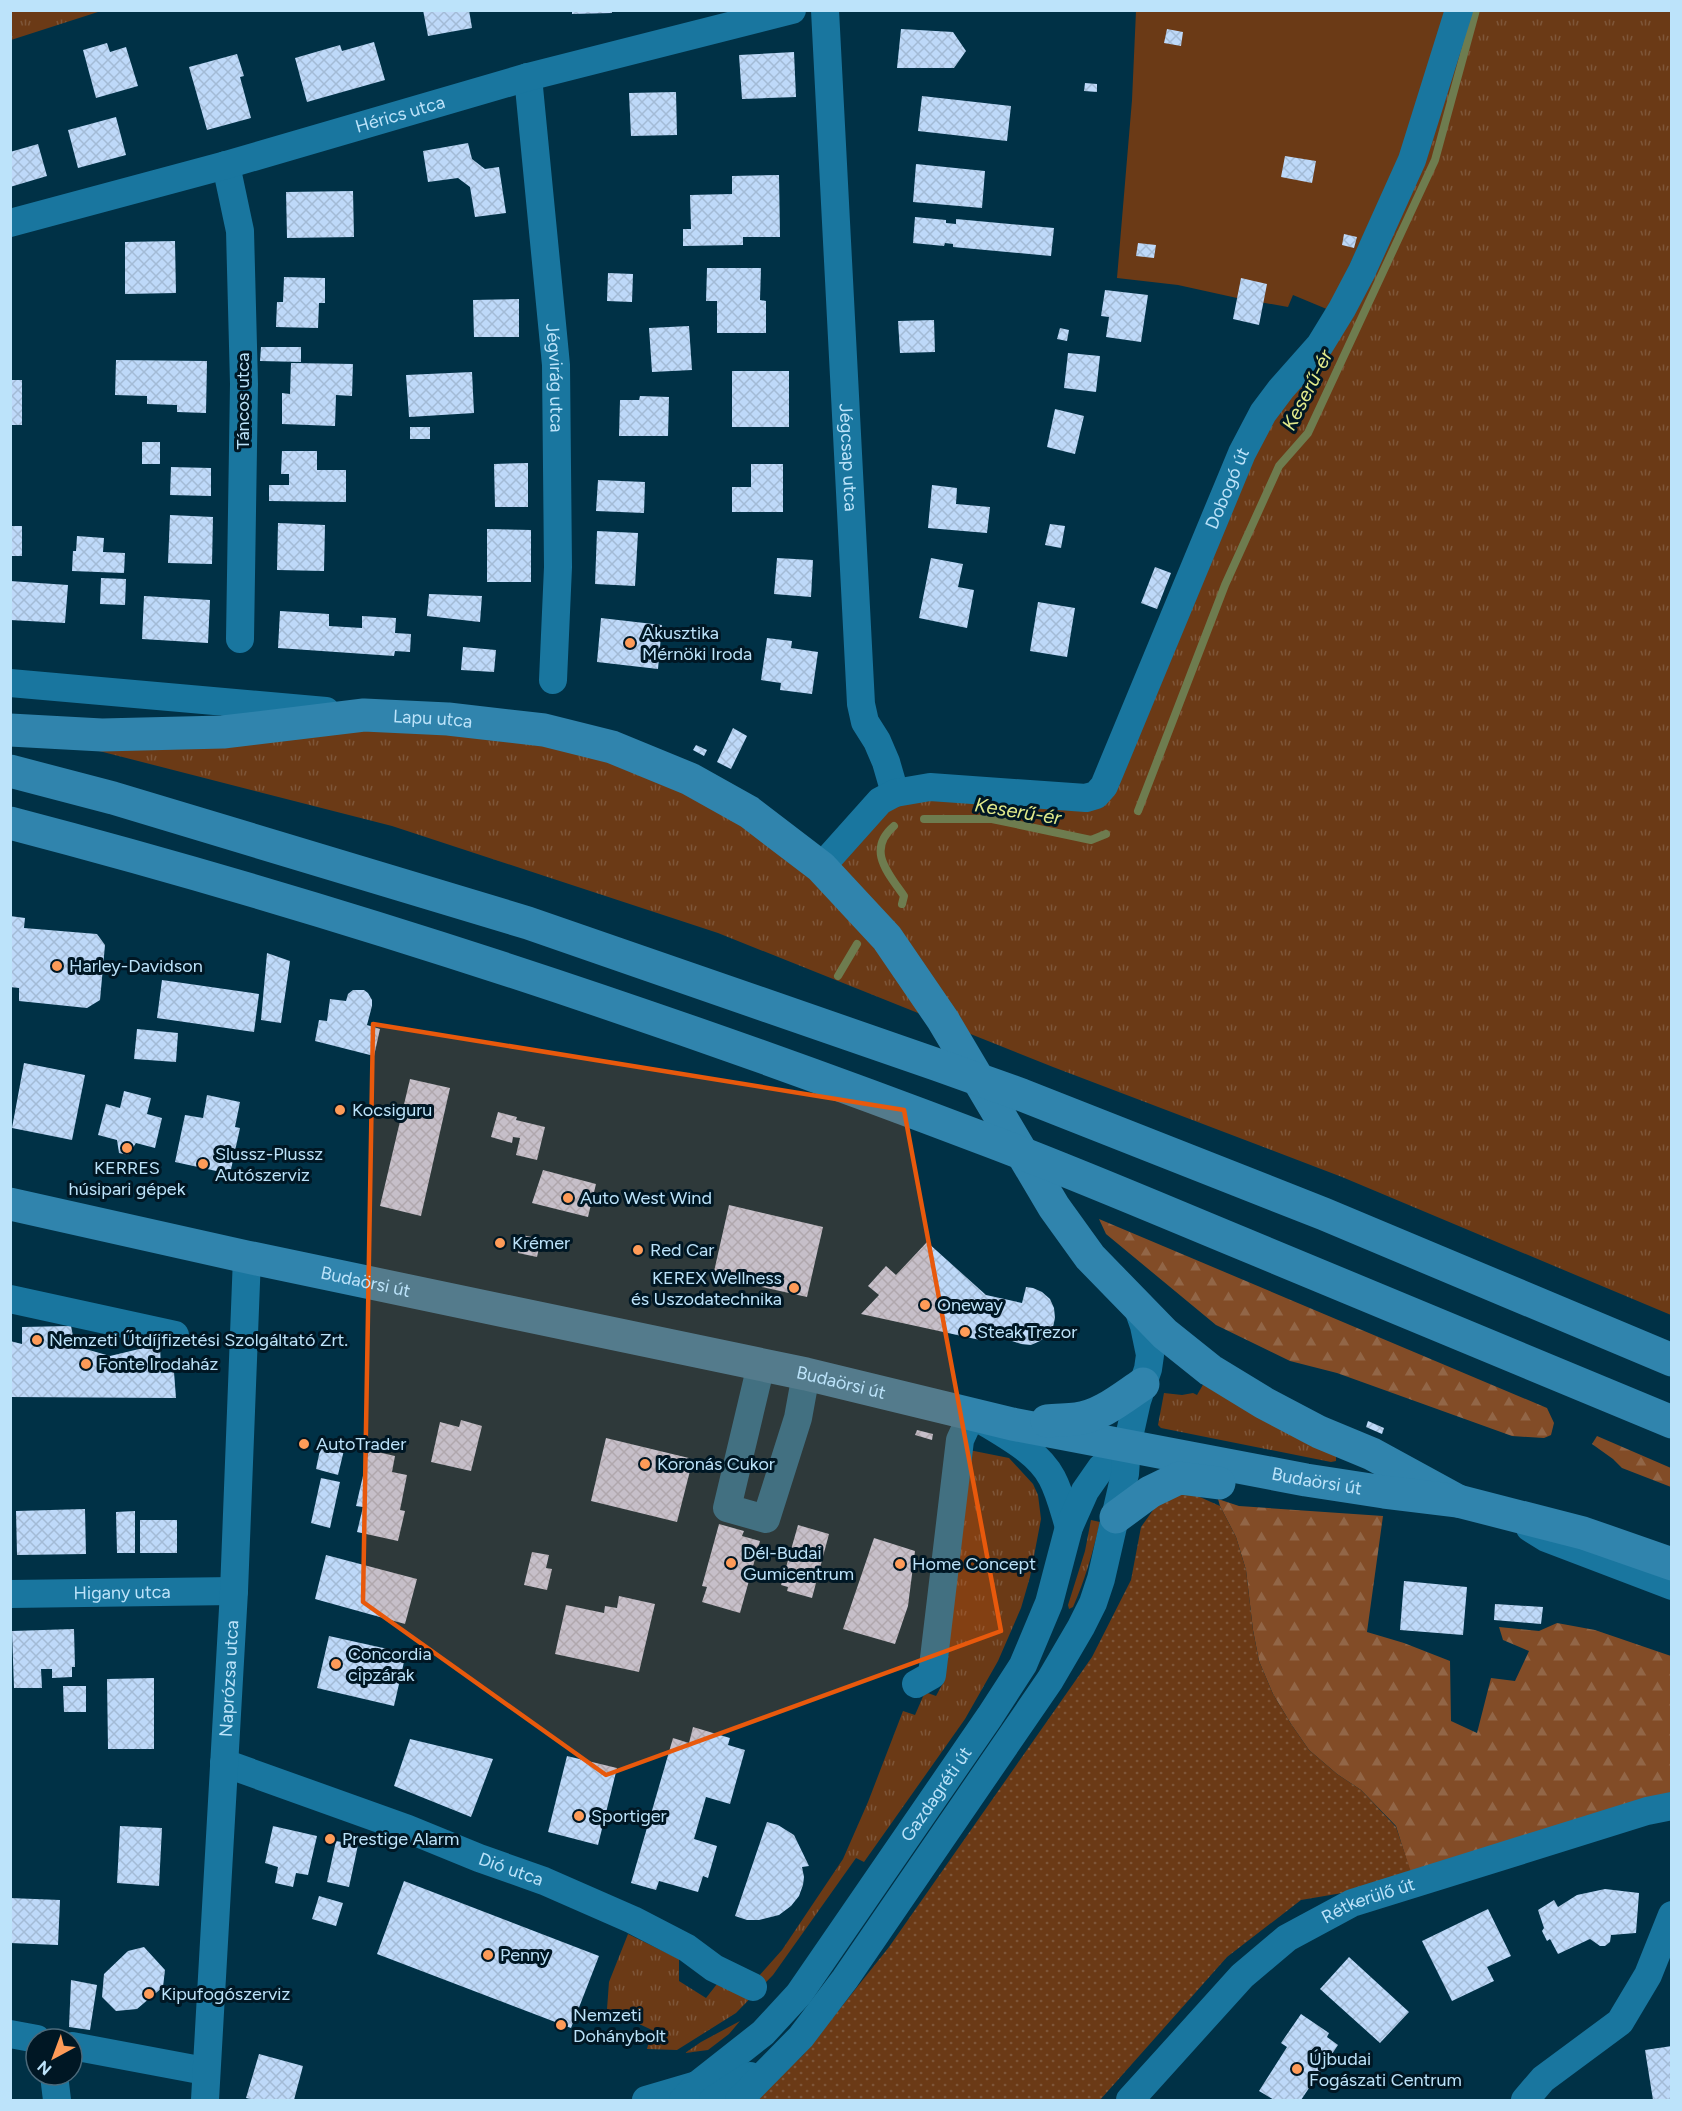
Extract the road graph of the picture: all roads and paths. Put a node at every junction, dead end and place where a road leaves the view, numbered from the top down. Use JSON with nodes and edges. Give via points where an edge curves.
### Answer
{"nodes":[{"id":1,"x":792,"y":10,"type":"edge"},
{"id":2,"x":825,"y":10,"type":"edge"},
{"id":3,"x":1459,"y":10,"type":"edge"},
{"id":4,"x":528,"y":77,"type":"junction"},
{"id":5,"x":226,"y":165,"type":"junction"},
{"id":6,"x":10,"y":223,"type":"edge"},
{"id":7,"x":240,"y":639,"type":"dead end"},
{"id":8,"x":553,"y":680,"type":"dead end"},
{"id":9,"x":10,"y":683,"type":"edge"},
{"id":10,"x":364,"y":715,"type":"junction"},
{"id":11,"x":10,"y":730,"type":"edge"},
{"id":12,"x":10,"y":771,"type":"edge"},
{"id":13,"x":895,"y":792,"type":"junction"},
{"id":14,"x":10,"y":823,"type":"edge"},
{"id":15,"x":821,"y":867,"type":"junction"},
{"id":16,"x":10,"y":1204,"type":"edge"},
{"id":17,"x":247,"y":1257,"type":"junction"},
{"id":18,"x":10,"y":1299,"type":"edge"},
{"id":19,"x":1137,"y":1306,"type":"junction"},
{"id":20,"x":175,"y":1335,"type":"dead end"},
{"id":21,"x":1671,"y":1360,"type":"edge"},
{"id":22,"x":761,"y":1365,"type":"junction"},
{"id":23,"x":806,"y":1374,"type":"junction"},
{"id":24,"x":1143,"y":1384,"type":"junction"},
{"id":25,"x":972,"y":1414,"type":"junction"},
{"id":26,"x":1671,"y":1422,"type":"edge"},
{"id":27,"x":1012,"y":1424,"type":"junction"},
{"id":28,"x":1127,"y":1446,"type":"junction"},
{"id":29,"x":1306,"y":1479,"type":"junction"},
{"id":30,"x":1458,"y":1501,"type":"junction"},
{"id":31,"x":1509,"y":1513,"type":"junction"},
{"id":32,"x":1116,"y":1517,"type":"junction"},
{"id":33,"x":1070,"y":1527,"type":"junction"},
{"id":34,"x":1671,"y":1564,"type":"edge"},
{"id":35,"x":1671,"y":1586,"type":"edge"},
{"id":36,"x":234,"y":1591,"type":"junction"},
{"id":37,"x":10,"y":1594,"type":"edge"},
{"id":38,"x":916,"y":1684,"type":"dead end"},
{"id":39,"x":224,"y":1763,"type":"junction"},
{"id":40,"x":1671,"y":1806,"type":"edge"},
{"id":41,"x":1671,"y":1915,"type":"edge"},
{"id":42,"x":753,"y":1987,"type":"dead end"},
{"id":43,"x":84,"y":2048,"type":"edge"},
{"id":44,"x":784,"y":2053,"type":"junction"},
{"id":45,"x":206,"y":2071,"type":"junction"},
{"id":46,"x":675,"y":2097,"type":"edge"},
{"id":47,"x":204,"y":2100,"type":"edge"},
{"id":48,"x":739,"y":2100,"type":"edge"},
{"id":49,"x":1130,"y":2100,"type":"edge"},
{"id":50,"x":1525,"y":2100,"type":"edge"}],
"edges":[{"from":1,"to":4,"type":"street","name":"Hérics utca"},
{"from":2,"to":13,"type":"street","name":"Jégcsap utca","via":[[861,704]]},
{"from":3,"to":13,"type":"street","name":"Dobogó út","via":[[1412,160],[1362,271],[1320,345],[1269,405],[1242,453],[1104,786],[1096,795],[1086,798],[930,787]]},
{"from":4,"to":5,"type":"street","name":"Hérics utca"},
{"from":4,"to":8,"type":"street","name":"Jégvirág utca","via":[[556,365],[558,567]]},
{"from":5,"to":6,"type":"street","name":"Hérics utca"},
{"from":5,"to":7,"type":"street","name":"Táncos utca","via":[[240,231],[244,384]]},
{"from":9,"to":10,"type":"street","name":"Lapu utca"},
{"from":10,"to":11,"type":"main road","via":[[223,732],[102,735]]},
{"from":10,"to":15,"type":"main road","name":"Lapu utca","via":[[544,730],[612,747],[690,779],[749,812]]},
{"from":12,"to":21,"type":"main road","via":[[528,923],[938,1065],[1324,1214]]},
{"from":13,"to":15,"type":"street","via":[[880,801]]},
{"from":14,"to":26,"type":"main road","via":[[374,926],[691,1033],[982,1138]]},
{"from":15,"to":19,"type":"main road","name":"Lapu utca","via":[[893,946],[943,1020],[1054,1207],[1090,1257]]},
{"from":16,"to":17,"type":"main road","name":"Budaörsi út"},
{"from":17,"to":22,"type":"main road","name":"Budaörsi út"},
{"from":17,"to":36,"type":"street","name":"Naprózsa utca"},
{"from":18,"to":20,"type":"street"},
{"from":19,"to":24,"type":"street","name":"Gazdagréti út","via":[[1150,1355]]},
{"from":19,"to":30,"type":"main road","name":"Lapu utca","via":[[1165,1334],[1227,1382]]},
{"from":22,"to":23,"type":"main road","name":"Budaörsi út"},
{"from":22,"to":23,"type":"street","via":[[727,1508],[766,1519],[798,1418]]},
{"from":23,"to":25,"type":"main road","name":"Budaörsi út"},
{"from":24,"to":27,"type":"main road","via":[[1115,1403],[1077,1419]]},
{"from":24,"to":28,"type":"street","name":"Gazdagréti út"},
{"from":25,"to":27,"type":"main road","name":"Budaörsi út"},
{"from":25,"to":33,"type":"street","via":[[1043,1465],[1052,1478]]},
{"from":25,"to":38,"type":"street","via":[[960,1440],[932,1675]]},
{"from":27,"to":28,"type":"main road","name":"Budaörsi út"},
{"from":28,"to":29,"type":"main road","name":"Budaörsi út"},
{"from":28,"to":32,"type":"street","name":"Gazdagréti út"},
{"from":28,"to":33,"type":"street","name":"Gazdagréti út","via":[[1101,1468],[1085,1491]]},
{"from":29,"to":30,"type":"main road","name":"Budaörsi út"},
{"from":29,"to":32,"type":"main road","via":[[1254,1488],[1179,1478],[1150,1492]]},
{"from":30,"to":31,"type":"main road","name":"Budaörsi út"},
{"from":31,"to":34,"type":"main road","name":"Budaörsi út"},
{"from":31,"to":35,"type":"street","via":[[1546,1538]]},
{"from":32,"to":44,"type":"street","name":"Gazdagréti út","via":[[1093,1603],[1050,1680],[845,1979]]},
{"from":33,"to":46,"type":"street","name":"Gazdagréti út","via":[[1049,1603],[1023,1665],[799,1994],[763,2032]]},
{"from":36,"to":37,"type":"street","name":"Higany utca"},
{"from":36,"to":39,"type":"street","name":"Naprózsa utca"},
{"from":39,"to":42,"type":"street","name":"Dió utca","via":[[544,1881],[633,1920]]},
{"from":39,"to":45,"type":"street","name":"Naprózsa utca"},
{"from":40,"to":49,"type":"street","name":"Rétkerülő út","via":[[1352,1903],[1287,1938],[1242,1976]]},
{"from":41,"to":50,"type":"street","via":[[1648,1975],[1620,2022],[1543,2079]]},
{"from":43,"to":45,"type":"street"},
{"from":44,"to":46,"type":"street","name":"Gazdagréti út"},
{"from":44,"to":48,"type":"street","name":"Gazdagréti út"},
{"from":45,"to":47,"type":"street","name":"Naprózsa utca"}]}
